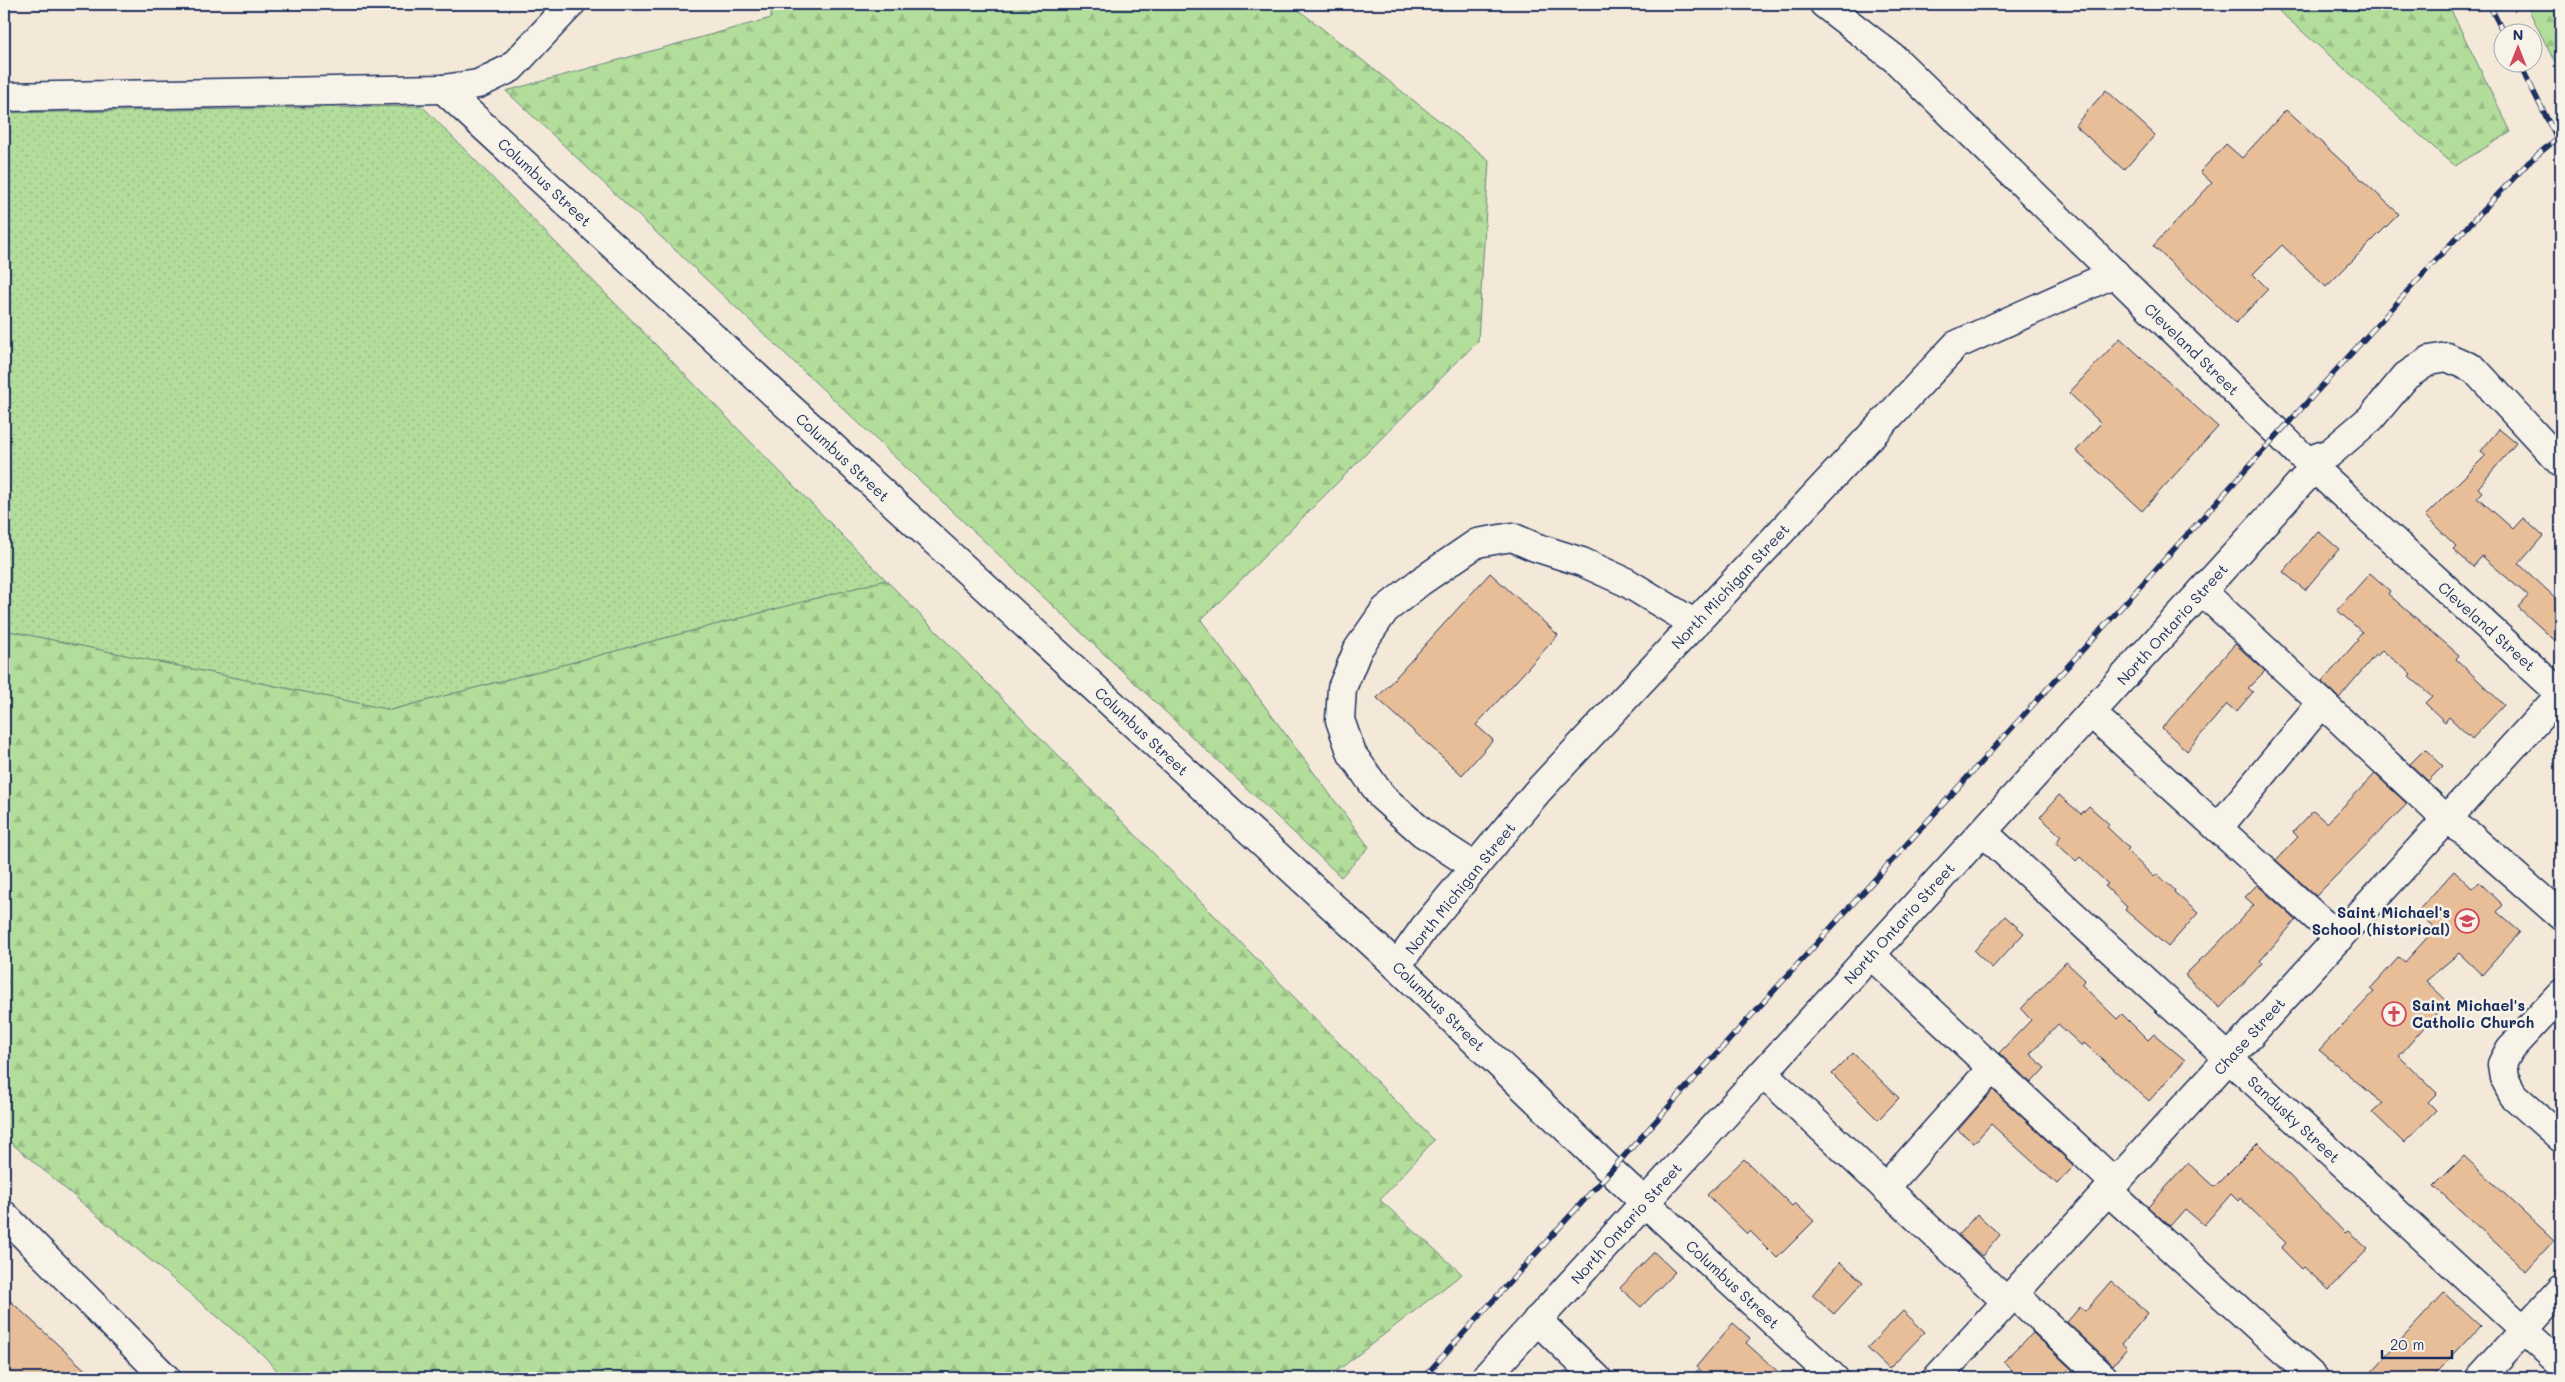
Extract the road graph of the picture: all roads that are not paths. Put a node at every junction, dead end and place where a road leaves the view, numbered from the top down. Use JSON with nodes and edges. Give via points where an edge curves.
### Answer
{"nodes":[{"id":1,"x":571,"y":4,"type":"edge"},
{"id":2,"x":1824,"y":4,"type":"edge"},
{"id":3,"x":443,"y":89,"type":"junction"},
{"id":4,"x":4,"y":97,"type":"edge"},
{"id":5,"x":2115,"y":273,"type":"junction"},
{"id":6,"x":2561,"y":463,"type":"edge"},
{"id":7,"x":2310,"y":464,"type":"junction"},
{"id":8,"x":2202,"y":592,"type":"junction"},
{"id":9,"x":1695,"y":624,"type":"junction"},
{"id":10,"x":2561,"y":694,"type":"edge"},
{"id":11,"x":2322,"y":703,"type":"junction"},
{"id":12,"x":2091,"y":713,"type":"junction"},
{"id":13,"x":2447,"y":820,"type":"junction"},
{"id":14,"x":2218,"y":828,"type":"junction"},
{"id":15,"x":1983,"y":832,"type":"junction"},
{"id":16,"x":1475,"y":867,"type":"junction"},
{"id":17,"x":2561,"y":916,"type":"edge"},
{"id":18,"x":2339,"y":938,"type":"junction"},
{"id":19,"x":1871,"y":955,"type":"junction"},
{"id":20,"x":1397,"y":966,"type":"junction"},
{"id":21,"x":2561,"y":994,"type":"edge"},
{"id":22,"x":2229,"y":1059,"type":"junction"},
{"id":23,"x":1992,"y":1068,"type":"junction"},
{"id":24,"x":1763,"y":1073,"type":"junction"},
{"id":25,"x":2561,"y":1138,"type":"edge"},
{"id":26,"x":2112,"y":1187,"type":"junction"},
{"id":27,"x":1885,"y":1188,"type":"junction"},
{"id":28,"x":1645,"y":1203,"type":"junction"},
{"id":29,"x":4,"y":1215,"type":"edge"},
{"id":30,"x":2561,"y":1289,"type":"edge"},
{"id":31,"x":2010,"y":1298,"type":"junction"},
{"id":32,"x":1538,"y":1320,"type":"junction"},
{"id":33,"x":2524,"y":1330,"type":"junction"},
{"id":34,"x":2561,"y":1364,"type":"edge"},
{"id":35,"x":166,"y":1378,"type":"edge"},
{"id":36,"x":1485,"y":1378,"type":"edge"},
{"id":37,"x":1597,"y":1378,"type":"edge"},
{"id":38,"x":1834,"y":1378,"type":"edge"},
{"id":39,"x":1937,"y":1378,"type":"edge"},
{"id":40,"x":2104,"y":1378,"type":"edge"},
{"id":41,"x":2314,"y":1378,"type":"edge"},
{"id":42,"x":2480,"y":1378,"type":"edge"}],
"edges":[{"from":1,"to":3,"type":"street","via":[[512,68],[478,84]]},
{"from":2,"to":5,"type":"street","name":"Cleveland Street","via":[[1895,58]]},
{"from":3,"to":4,"type":"street"},
{"from":3,"to":20,"type":"street","name":"Columbus Street"},
{"from":5,"to":7,"type":"street","name":"Cleveland Street"},
{"from":5,"to":9,"type":"street","name":"North Michigan Street","via":[[1956,345]]},
{"from":6,"to":7,"type":"street","via":[[2474,369],[2447,357],[2430,360],[2406,376],[2371,418],[2337,447]]},
{"from":7,"to":8,"type":"street","name":"North Ontario Street"},
{"from":7,"to":10,"type":"street","name":"Cleveland Street"},
{"from":8,"to":11,"type":"street"},
{"from":8,"to":12,"type":"street","name":"North Ontario Street"},
{"from":9,"to":16,"type":"street","name":"North Michigan Street","via":[[1538,792]]},
{"from":9,"to":16,"type":"street","via":[[1626,582],[1512,537],[1476,544],[1385,610],[1358,649],[1342,688],[1340,720],[1349,746],[1382,797],[1423,833]]},
{"from":10,"to":13,"type":"street","name":"Chase Street"},
{"from":11,"to":13,"type":"street"},
{"from":11,"to":14,"type":"street"},
{"from":12,"to":14,"type":"street"},
{"from":12,"to":15,"type":"street","name":"North Ontario Street"},
{"from":13,"to":17,"type":"street","via":[[2469,834]]},
{"from":13,"to":18,"type":"street","name":"Chase Street"},
{"from":14,"to":18,"type":"street"},
{"from":15,"to":19,"type":"street","name":"North Ontario Street"},
{"from":15,"to":22,"type":"street","name":"Sandusky Street"},
{"from":16,"to":20,"type":"street","name":"North Michigan Street"},
{"from":18,"to":22,"type":"street","name":"Chase Street"},
{"from":19,"to":23,"type":"street"},
{"from":19,"to":24,"type":"street","name":"North Ontario Street"},
{"from":20,"to":28,"type":"street","name":"Columbus Street"},
{"from":21,"to":25,"type":"street","via":[[2510,1049],[2502,1064],[2504,1078],[2513,1095]]},
{"from":22,"to":26,"type":"street","name":"Chase Street"},
{"from":22,"to":33,"type":"street","name":"Sandusky Street"},
{"from":23,"to":26,"type":"street"},
{"from":23,"to":27,"type":"street"},
{"from":24,"to":27,"type":"street"},
{"from":24,"to":28,"type":"street","name":"North Ontario Street"},
{"from":26,"to":31,"type":"street","name":"Chase Street"},
{"from":26,"to":41,"type":"street"},
{"from":27,"to":31,"type":"street"},
{"from":28,"to":32,"type":"street","name":"North Ontario Street"},
{"from":28,"to":38,"type":"street","name":"Columbus Street"},
{"from":29,"to":35,"type":"street"},
{"from":30,"to":33,"type":"street"},
{"from":31,"to":39,"type":"street","name":"Chase Street"},
{"from":31,"to":40,"type":"street"},
{"from":32,"to":36,"type":"street","name":"North Ontario Street"},
{"from":32,"to":37,"type":"street"},
{"from":33,"to":34,"type":"street","name":"Sandusky Street"},
{"from":33,"to":42,"type":"street"}]}
